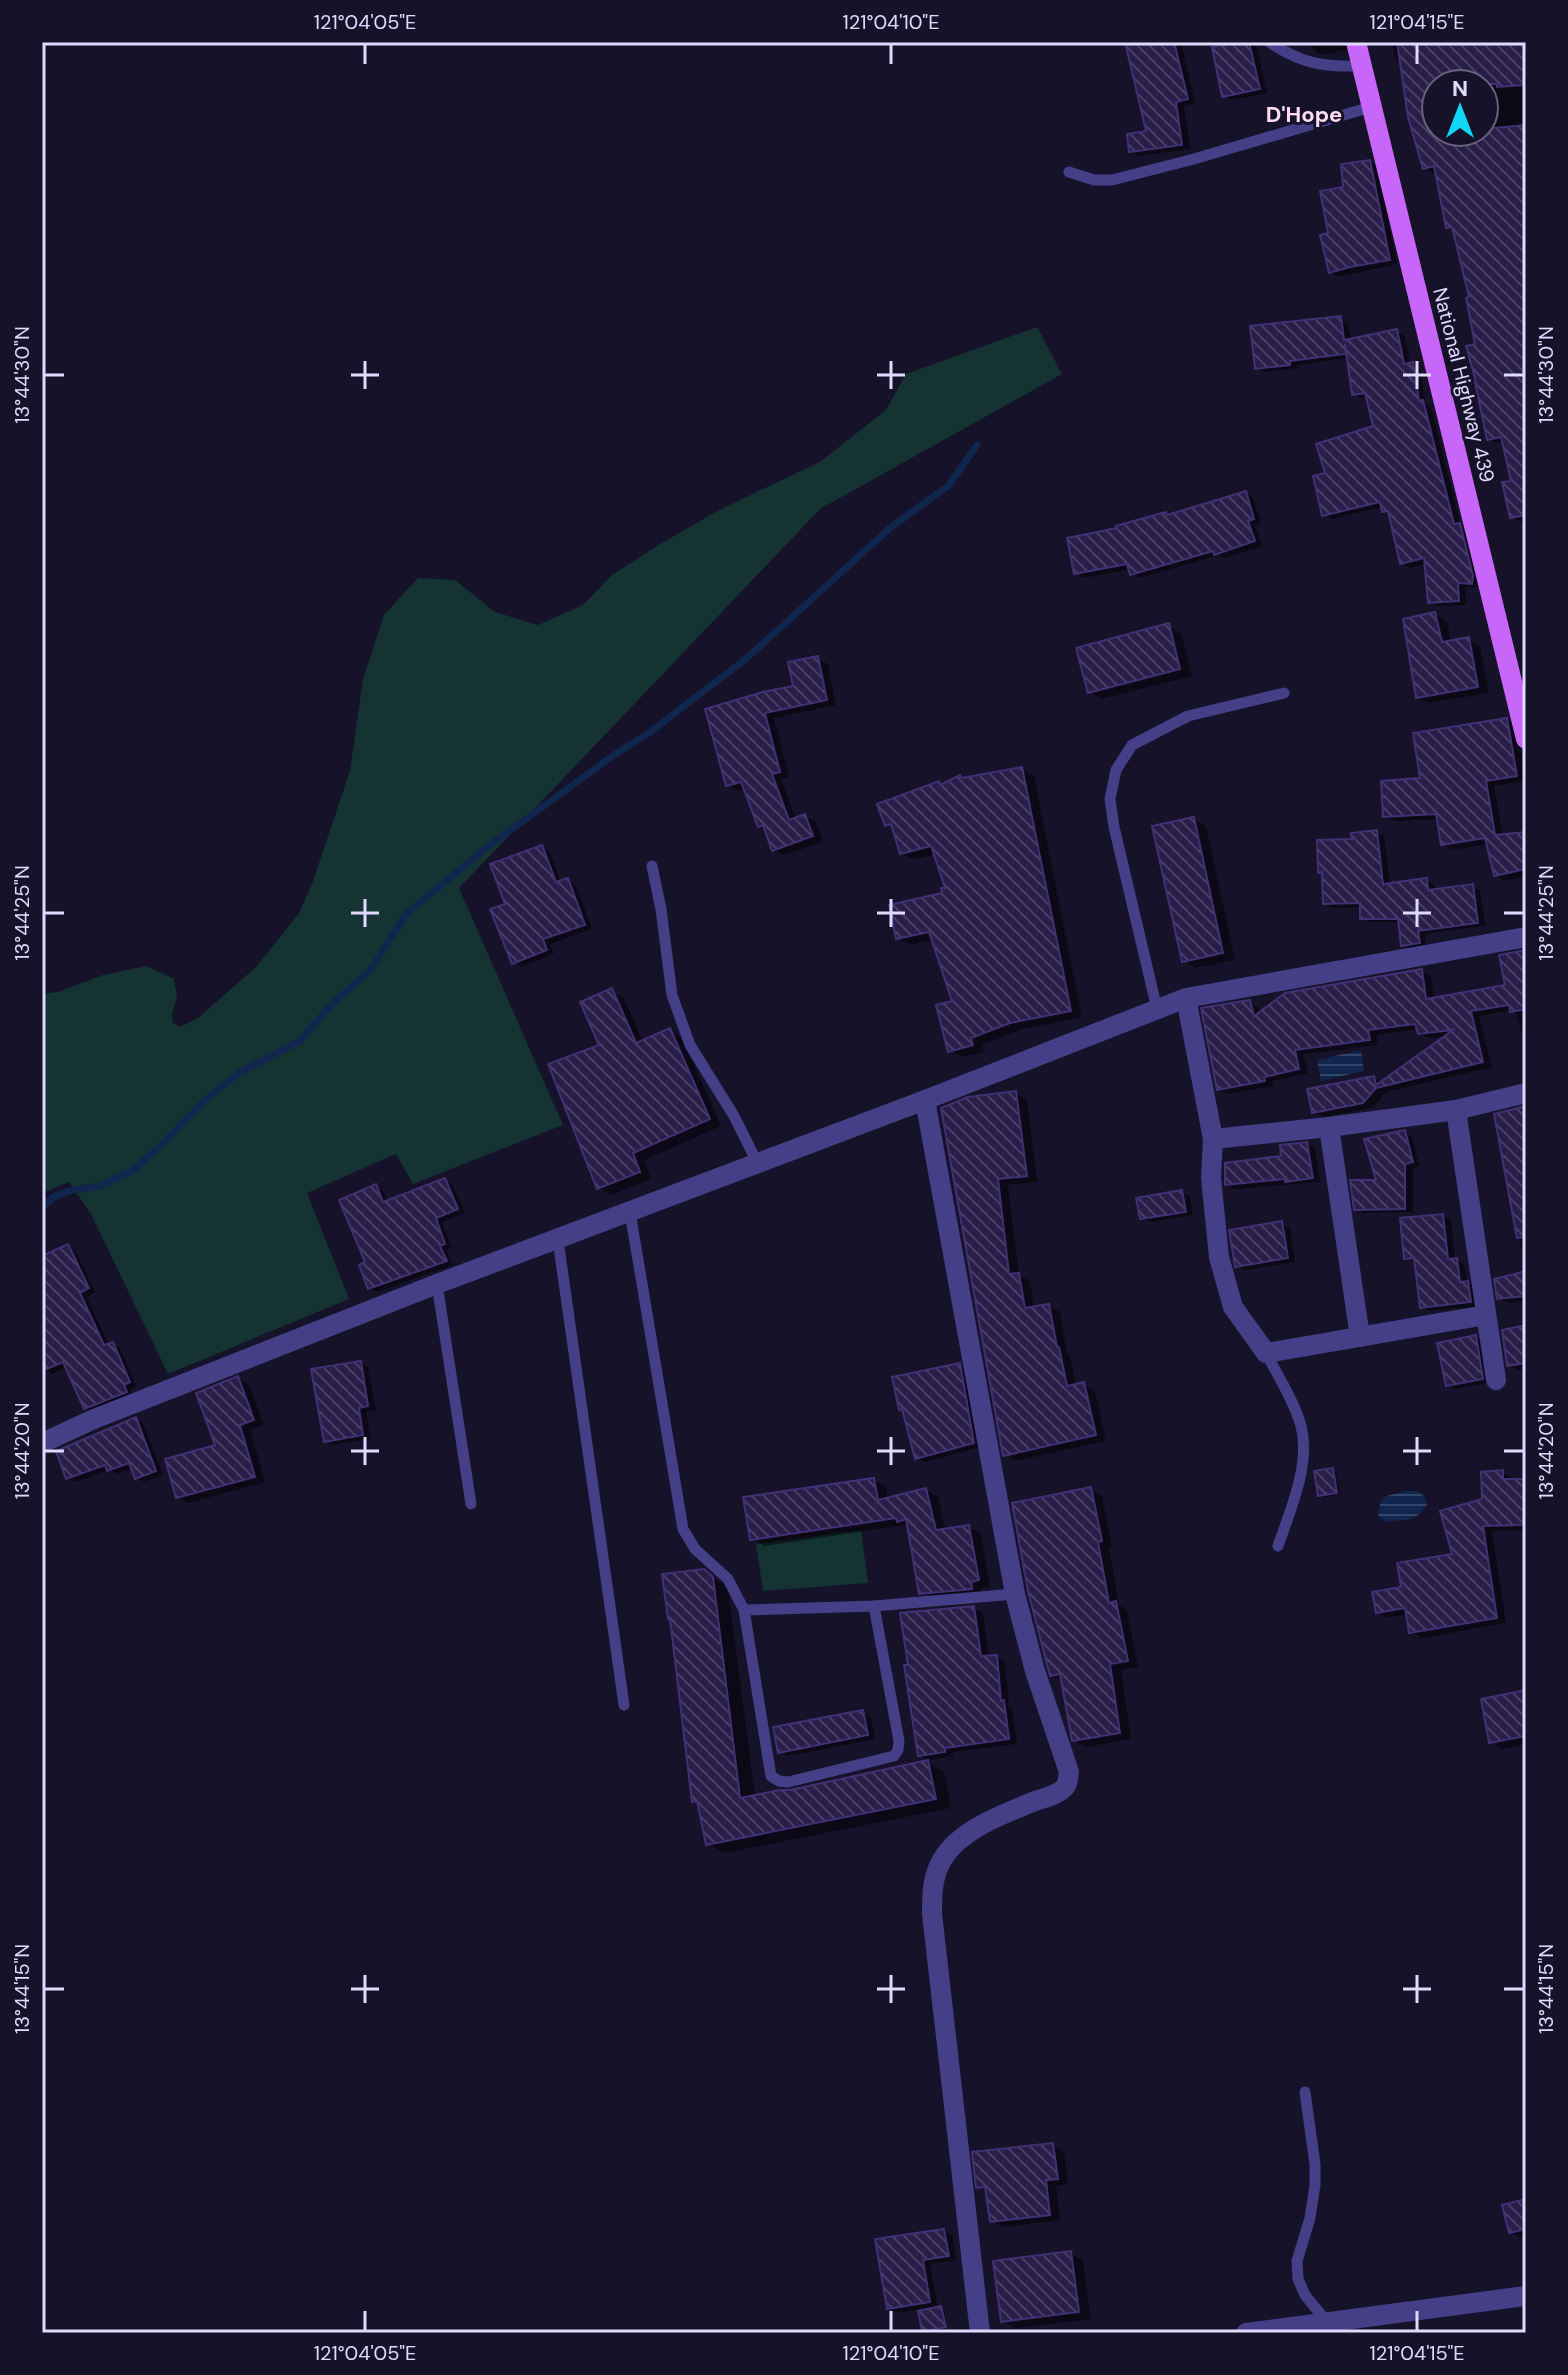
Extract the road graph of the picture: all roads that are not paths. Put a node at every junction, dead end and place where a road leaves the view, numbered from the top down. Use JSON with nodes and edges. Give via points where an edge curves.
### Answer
{"nodes":[{"id":1,"x":1269,"y":42,"type":"edge"},
{"id":2,"x":1356,"y":42,"type":"edge"},
{"id":3,"x":1361,"y":66,"type":"junction"},
{"id":4,"x":1371,"y":107,"type":"junction"},
{"id":5,"x":1069,"y":172,"type":"dead end"},
{"id":6,"x":1284,"y":693,"type":"dead end"},
{"id":7,"x":1526,"y":739,"type":"edge"},
{"id":8,"x":652,"y":866,"type":"dead end"},
{"id":9,"x":1526,"y":937,"type":"edge"},
{"id":10,"x":1186,"y":998,"type":"junction"},
{"id":11,"x":1157,"y":1009,"type":"junction"},
{"id":12,"x":1526,"y":1093,"type":"edge"},
{"id":13,"x":925,"y":1100,"type":"junction"},
{"id":14,"x":1456,"y":1110,"type":"junction"},
{"id":15,"x":1329,"y":1127,"type":"junction"},
{"id":16,"x":1213,"y":1139,"type":"junction"},
{"id":17,"x":758,"y":1164,"type":"junction"},
{"id":18,"x":630,"y":1212,"type":"junction"},
{"id":19,"x":558,"y":1240,"type":"junction"},
{"id":20,"x":437,"y":1284,"type":"junction"},
{"id":21,"x":1486,"y":1315,"type":"junction"},
{"id":22,"x":1360,"y":1337,"type":"junction"},
{"id":23,"x":1266,"y":1353,"type":"junction"},
{"id":24,"x":1496,"y":1380,"type":"dead end"},
{"id":25,"x":42,"y":1443,"type":"edge"},
{"id":26,"x":471,"y":1504,"type":"dead end"},
{"id":27,"x":1278,"y":1546,"type":"dead end"},
{"id":28,"x":1015,"y":1594,"type":"junction"},
{"id":29,"x":874,"y":1606,"type":"junction"},
{"id":30,"x":744,"y":1610,"type":"junction"},
{"id":31,"x":624,"y":1705,"type":"dead end"},
{"id":32,"x":1305,"y":2092,"type":"dead end"},
{"id":33,"x":1526,"y":2296,"type":"edge"},
{"id":34,"x":1327,"y":2322,"type":"junction"},
{"id":35,"x":980,"y":2333,"type":"edge"},
{"id":36,"x":1246,"y":2333,"type":"edge"}],
"edges":[{"from":1,"to":3,"type":"lane","via":[[1311,63]]},
{"from":2,"to":3,"type":"main road","name":"National Highway 439"},
{"from":3,"to":4,"type":"main road","name":"National Highway 439"},
{"from":4,"to":5,"type":"lane","via":[[1112,180]]},
{"from":4,"to":7,"type":"main road","name":"National Highway 439"},
{"from":6,"to":11,"type":"lane","via":[[1188,716],[1132,745],[1116,770],[1110,799],[1114,827]]},
{"from":8,"to":17,"type":"lane","via":[[672,995],[690,1045]]},
{"from":9,"to":10,"type":"street"},
{"from":10,"to":11,"type":"street"},
{"from":10,"to":16,"type":"street"},
{"from":11,"to":13,"type":"street"},
{"from":12,"to":14,"type":"street"},
{"from":13,"to":17,"type":"street"},
{"from":13,"to":28,"type":"street"},
{"from":14,"to":15,"type":"street"},
{"from":14,"to":21,"type":"street"},
{"from":15,"to":16,"type":"street"},
{"from":15,"to":22,"type":"street"},
{"from":16,"to":23,"type":"street","via":[[1219,1257],[1233,1307]]},
{"from":17,"to":18,"type":"street"},
{"from":18,"to":19,"type":"street"},
{"from":18,"to":30,"type":"lane","via":[[683,1529],[695,1549],[728,1579]]},
{"from":19,"to":20,"type":"street"},
{"from":19,"to":31,"type":"lane"},
{"from":20,"to":25,"type":"street"},
{"from":20,"to":26,"type":"lane"},
{"from":21,"to":22,"type":"street"},
{"from":21,"to":24,"type":"street"},
{"from":22,"to":23,"type":"street"},
{"from":23,"to":27,"type":"lane","via":[[1301,1427],[1298,1487]]},
{"from":28,"to":29,"type":"lane"},
{"from":28,"to":35,"type":"street","via":[[1068,1783],[955,1843],[933,1884],[932,1914]]},
{"from":29,"to":30,"type":"lane"},
{"from":29,"to":30,"type":"lane","via":[[898,1750],[894,1756],[788,1782],[771,1776]]},
{"from":32,"to":34,"type":"lane","via":[[1315,2185],[1297,2261],[1298,2279]]},
{"from":33,"to":34,"type":"street"},
{"from":34,"to":36,"type":"street"}]}
